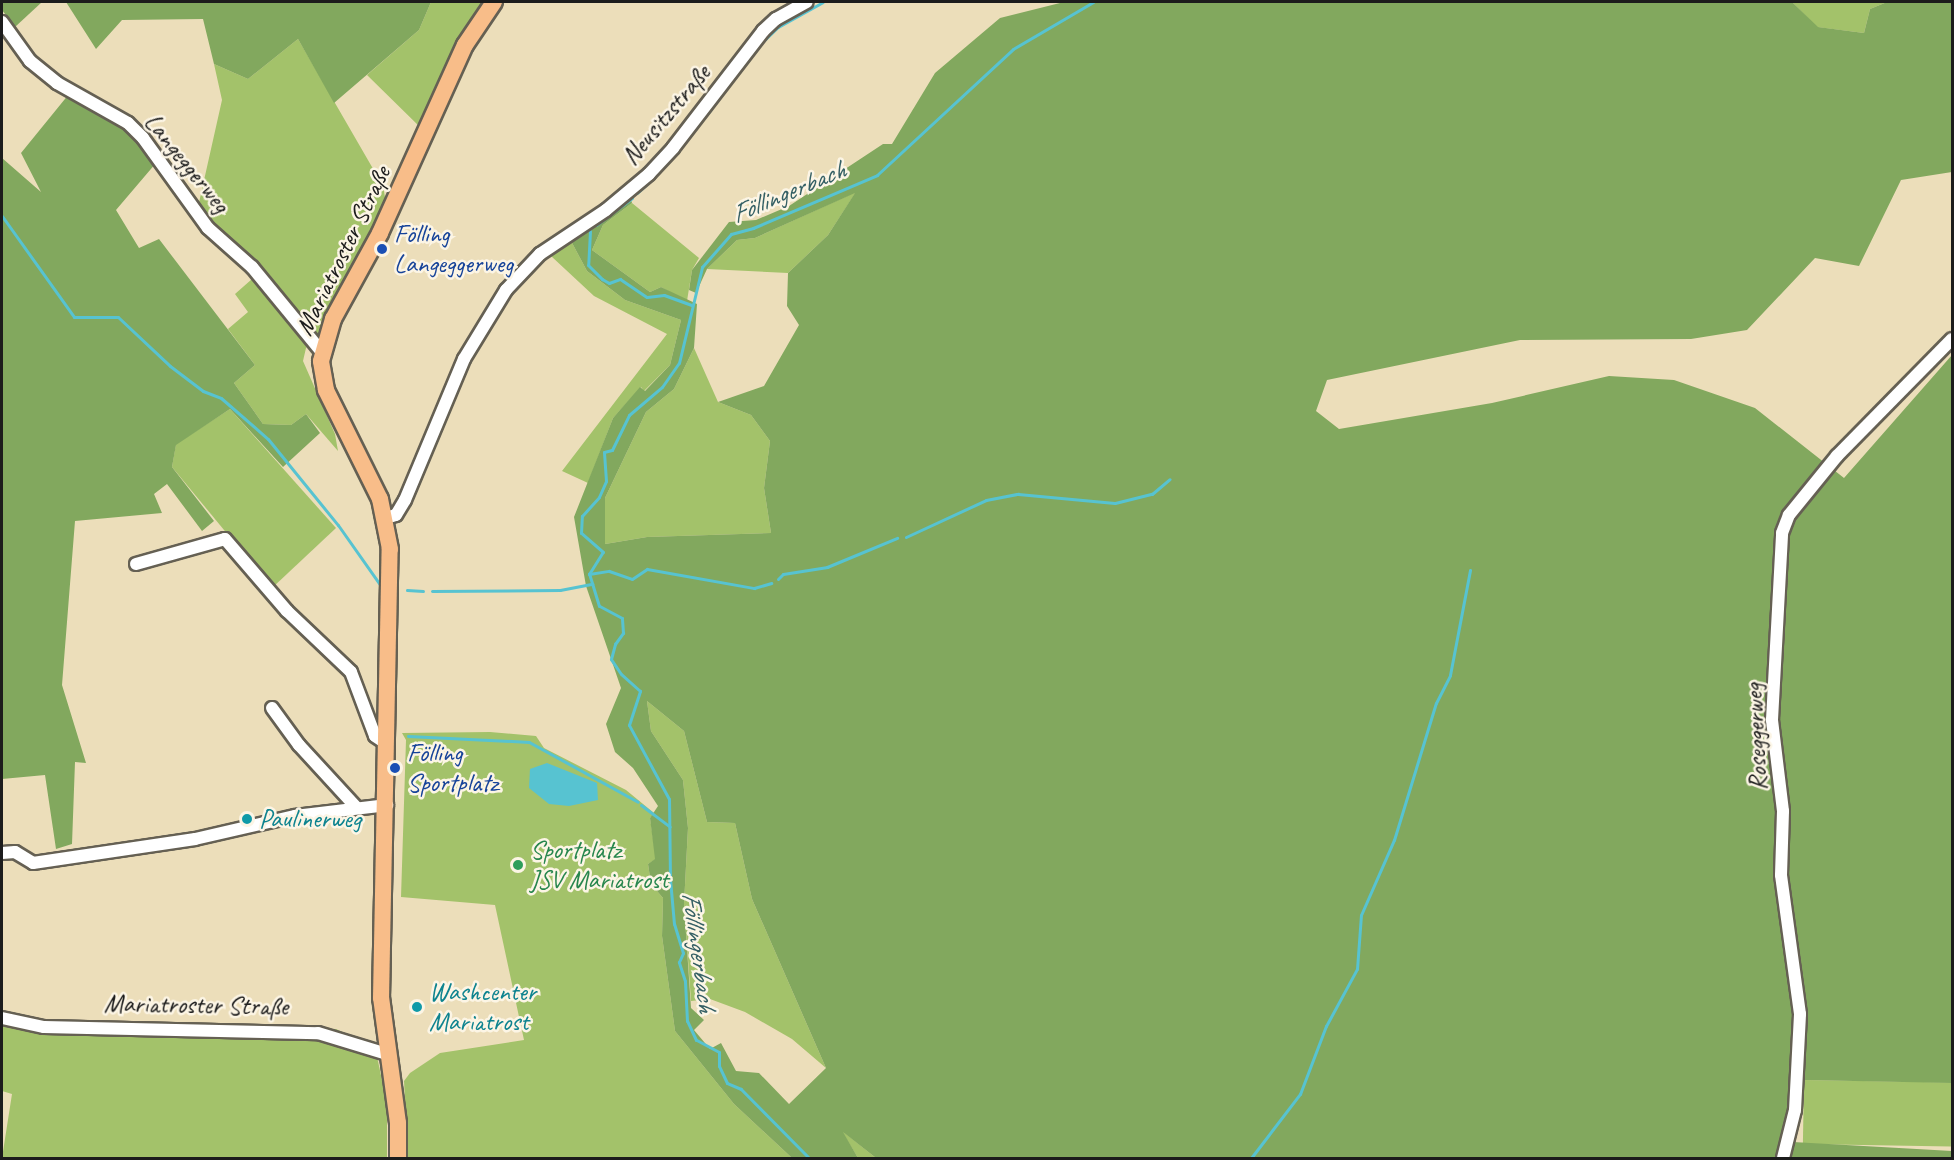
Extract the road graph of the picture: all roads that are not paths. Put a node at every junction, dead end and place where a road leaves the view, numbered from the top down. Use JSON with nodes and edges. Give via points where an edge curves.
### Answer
{"nodes":[{"id":1,"x":494,"y":2,"type":"edge"},
{"id":2,"x":807,"y":2,"type":"edge"},
{"id":3,"x":2,"y":22,"type":"edge"},
{"id":4,"x":1953,"y":339,"type":"edge"},
{"id":5,"x":321,"y":351,"type":"junction"},
{"id":6,"x":386,"y":518,"type":"junction"},
{"id":7,"x":136,"y":564,"type":"dead end"},
{"id":8,"x":272,"y":708,"type":"dead end"},
{"id":9,"x":387,"y":744,"type":"junction"},
{"id":10,"x":387,"y":805,"type":"junction"},
{"id":11,"x":356,"y":807,"type":"junction"},
{"id":12,"x":2,"y":853,"type":"edge"},
{"id":13,"x":2,"y":1018,"type":"edge"},
{"id":14,"x":387,"y":1054,"type":"junction"},
{"id":15,"x":398,"y":1158,"type":"edge"},
{"id":16,"x":1784,"y":1158,"type":"edge"}],
"edges":[{"from":1,"to":5,"type":"main road","name":"Mariatroster Straße","via":[[465,45],[427,136],[333,319]]},
{"from":2,"to":6,"type":"street","name":"Neusitzstraße","via":[[763,31],[674,148],[643,179],[606,210],[540,254],[506,290],[464,359],[405,500],[396,515]]},
{"from":3,"to":5,"type":"street","name":"Langeggerweg","via":[[30,62],[57,83],[128,123],[143,138],[208,228],[252,267]]},
{"from":4,"to":16,"type":"street","name":"Roseggerweg","via":[[1837,456],[1789,515],[1782,533],[1772,720],[1783,812],[1781,875],[1800,1014],[1795,1110]]},
{"from":5,"to":6,"type":"main road","name":"Mariatroster Straße","via":[[326,390],[370,473]]},
{"from":6,"to":9,"type":"main road","name":"Mariatroster Straße","via":[[391,578]]},
{"from":7,"to":9,"type":"street","via":[[225,540],[234,546],[286,611],[351,672],[375,736]]},
{"from":8,"to":11,"type":"street","via":[[299,745]]},
{"from":9,"to":10,"type":"main road","name":"Mariatroster Straße"},
{"from":10,"to":11,"type":"street"},
{"from":10,"to":14,"type":"main road","name":"Mariatroster Straße","via":[[381,998]]},
{"from":11,"to":12,"type":"street","via":[[295,816],[195,839],[33,863],[15,852]]},
{"from":13,"to":14,"type":"street","name":"Mariatroster Straße","via":[[44,1027],[318,1033]]},
{"from":14,"to":15,"type":"main road","name":"Mariatroster Straße","via":[[398,1123]]}]}
